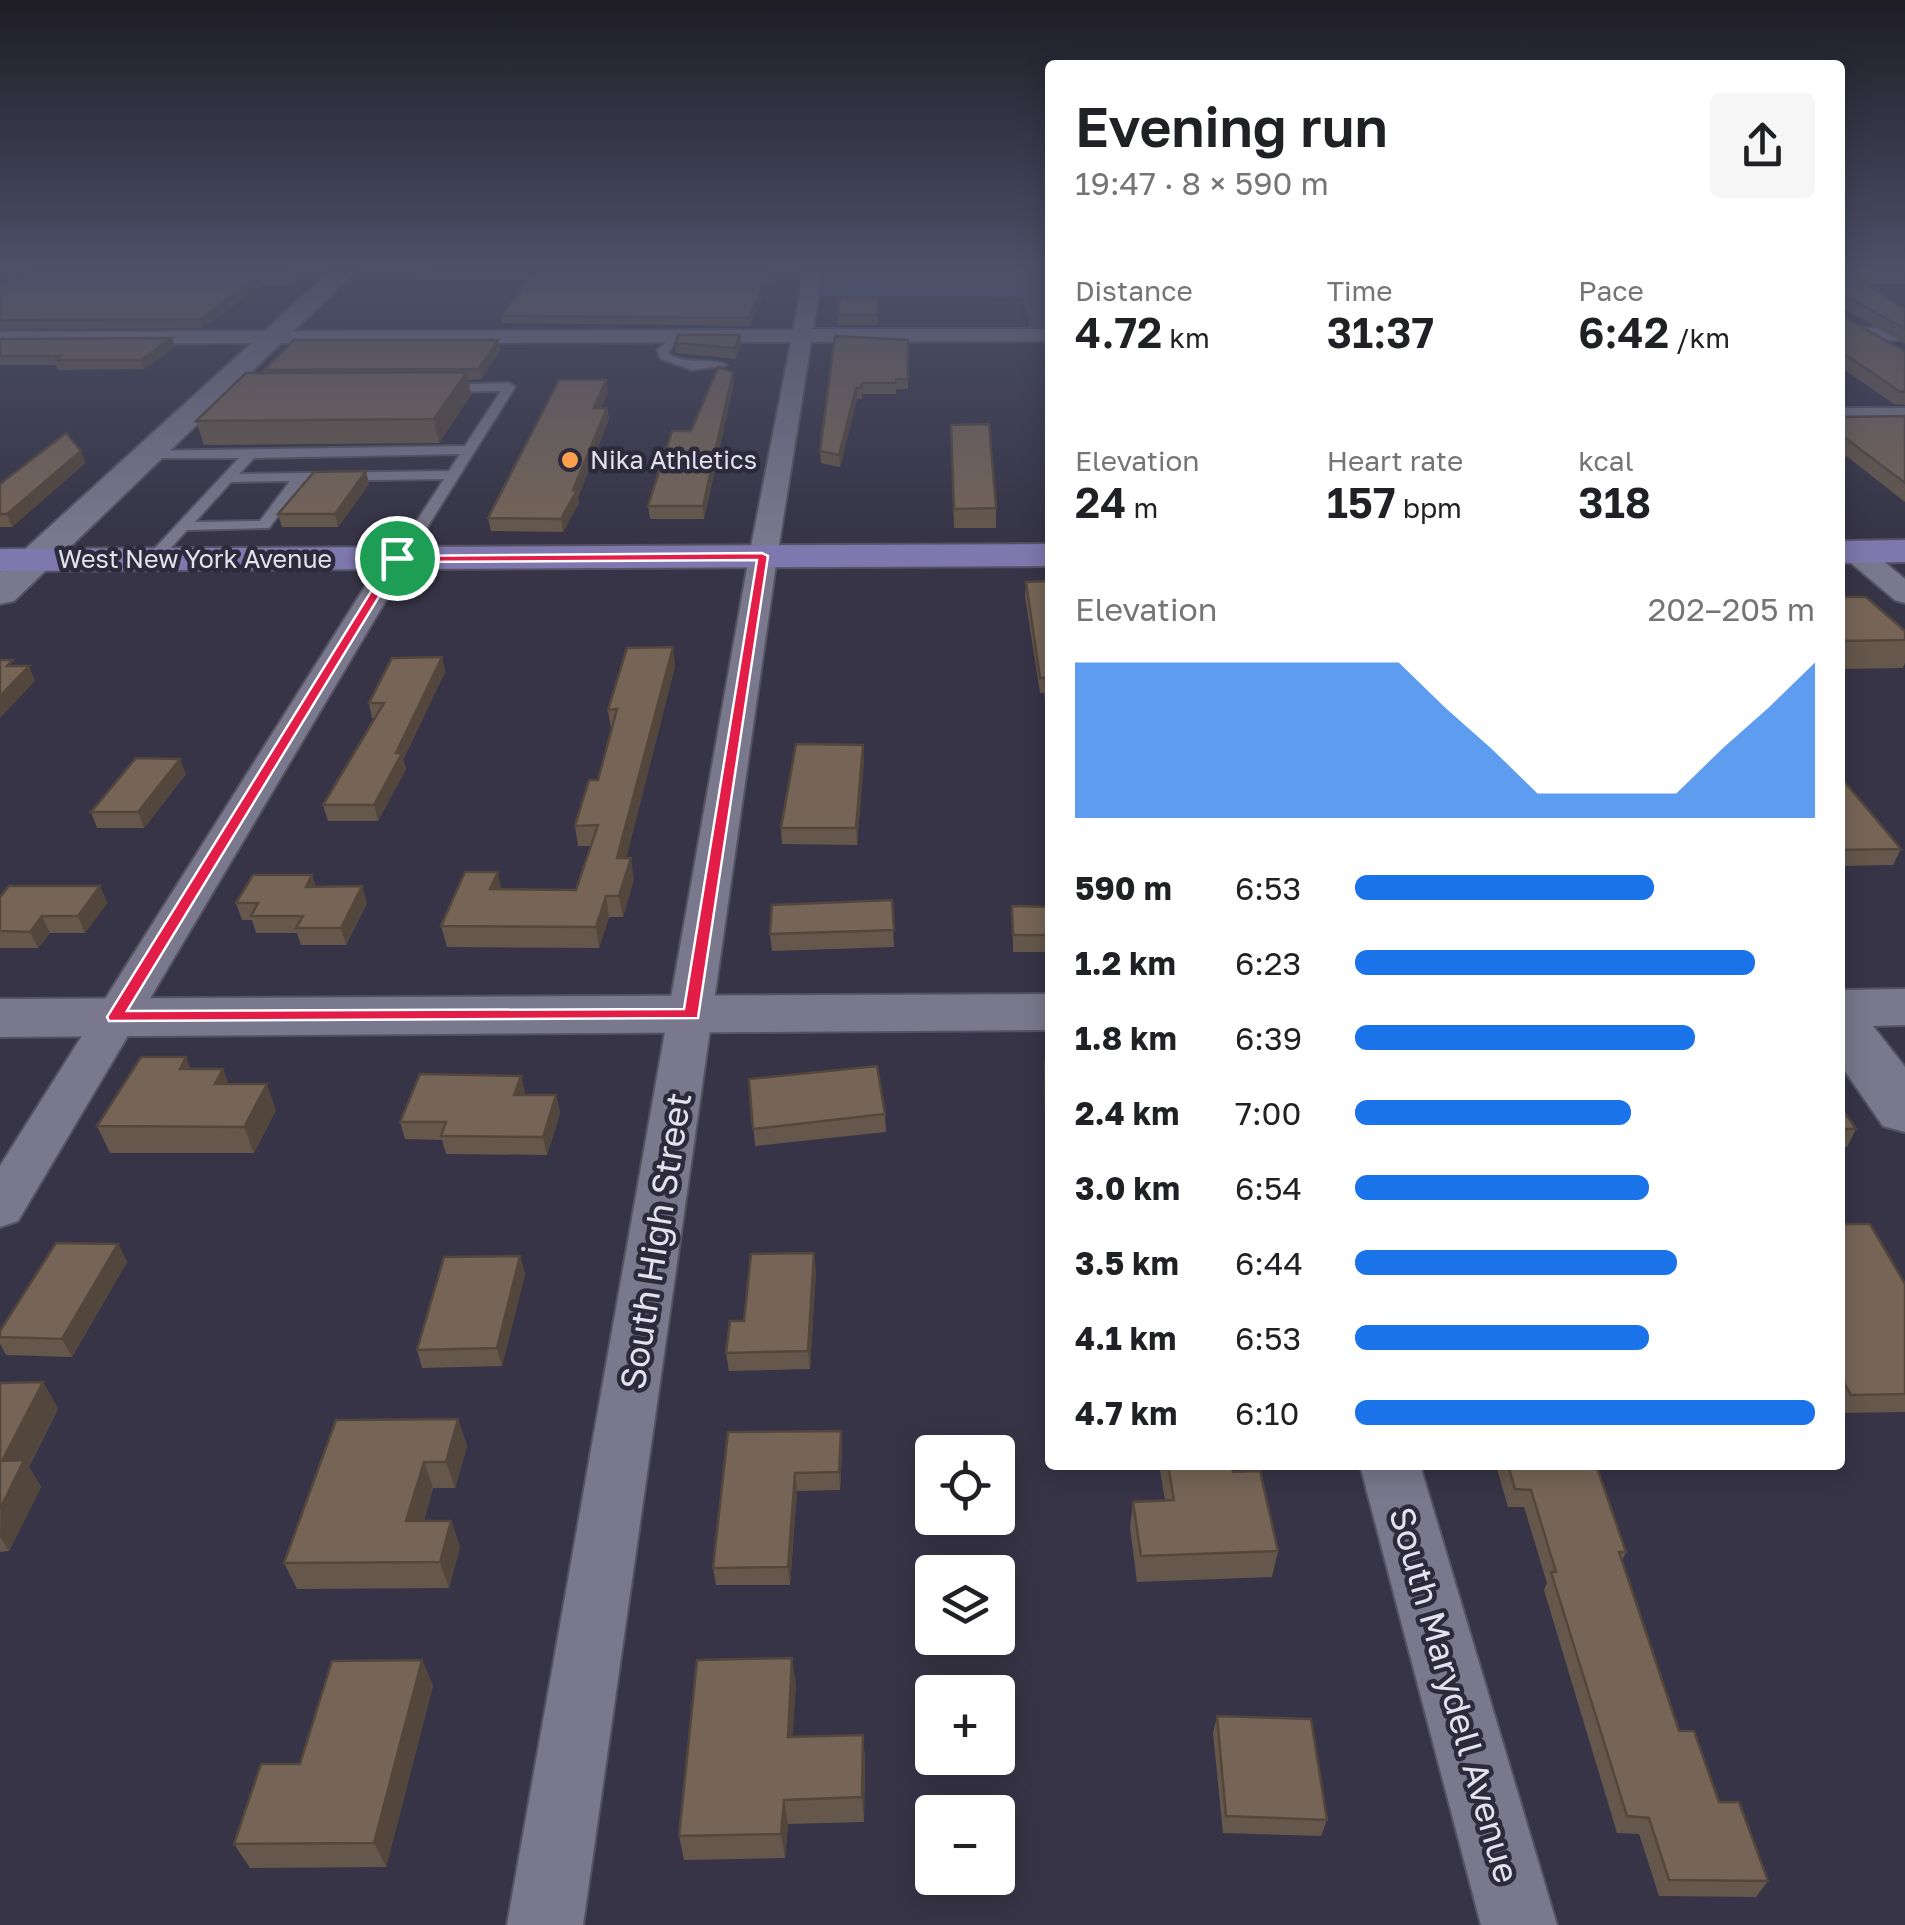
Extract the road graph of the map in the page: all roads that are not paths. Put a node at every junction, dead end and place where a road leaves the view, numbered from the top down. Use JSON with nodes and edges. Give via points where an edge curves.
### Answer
{"nodes":[{"id":1,"x":253,"y":358,"type":"edge"},
{"id":2,"x":666,"y":358,"type":"edge"},
{"id":3,"x":795,"y":358,"type":"edge"},
{"id":4,"x":721,"y":365,"type":"edge"},
{"id":5,"x":431,"y":388,"type":"edge"},
{"id":6,"x":1845,"y":415,"type":"edge"},
{"id":7,"x":1905,"y":415,"type":"edge"},
{"id":8,"x":469,"y":450,"type":"junction"},
{"id":9,"x":148,"y":454,"type":"junction"},
{"id":10,"x":250,"y":454,"type":"junction"},
{"id":11,"x":453,"y":476,"type":"junction"},
{"id":12,"x":300,"y":477,"type":"junction"},
{"id":13,"x":227,"y":478,"type":"junction"},
{"id":14,"x":183,"y":526,"type":"junction"},
{"id":15,"x":1848,"y":552,"type":"edge"},
{"id":16,"x":1905,"y":552,"type":"edge"},
{"id":17,"x":1045,"y":555,"type":"edge"},
{"id":18,"x":762,"y":556,"type":"junction"},
{"id":19,"x":399,"y":558,"type":"junction"},
{"id":20,"x":18,"y":560,"type":"edge"},
{"id":21,"x":152,"y":560,"type":"junction"},
{"id":22,"x":0,"y":593,"type":"edge"},
{"id":23,"x":1905,"y":594,"type":"edge"},
{"id":24,"x":1845,"y":1008,"type":"edge"},
{"id":25,"x":1905,"y":1008,"type":"edge"},
{"id":26,"x":1045,"y":1012,"type":"edge"},
{"id":27,"x":692,"y":1014,"type":"junction"},
{"id":28,"x":115,"y":1017,"type":"junction"},
{"id":29,"x":0,"y":1018,"type":"edge"},
{"id":30,"x":1845,"y":1029,"type":"edge"},
{"id":31,"x":1905,"y":1111,"type":"edge"},
{"id":32,"x":0,"y":1208,"type":"edge"},
{"id":33,"x":1391,"y":1470,"type":"edge"},
{"id":34,"x":546,"y":1925,"type":"edge"},
{"id":35,"x":1519,"y":1925,"type":"edge"}],
"edges":[{"from":1,"to":9,"type":"street"},
{"from":2,"to":4,"type":"lane","via":[[690,366]]},
{"from":3,"to":18,"type":"street","name":"South High Street"},
{"from":5,"to":8,"type":"lane","via":[[509,388]]},
{"from":6,"to":7,"type":"street"},
{"from":8,"to":10,"type":"lane"},
{"from":8,"to":11,"type":"lane"},
{"from":9,"to":10,"type":"lane"},
{"from":9,"to":20,"type":"street"},
{"from":10,"to":13,"type":"lane"},
{"from":11,"to":12,"type":"lane"},
{"from":11,"to":19,"type":"lane"},
{"from":12,"to":13,"type":"lane"},
{"from":12,"to":14,"type":"lane","via":[[264,524]]},
{"from":13,"to":14,"type":"lane"},
{"from":14,"to":21,"type":"lane"},
{"from":15,"to":16,"type":"main road"},
{"from":15,"to":23,"type":"street"},
{"from":17,"to":18,"type":"main road","name":"West New York Avenue"},
{"from":18,"to":19,"type":"main road","name":"West New York Avenue"},
{"from":18,"to":27,"type":"street","name":"South High Street"},
{"from":19,"to":21,"type":"main road","name":"West New York Avenue"},
{"from":19,"to":28,"type":"street"},
{"from":20,"to":21,"type":"main road","name":"West New York Avenue"},
{"from":20,"to":22,"type":"street"},
{"from":24,"to":25,"type":"street"},
{"from":26,"to":27,"type":"street"},
{"from":27,"to":28,"type":"street"},
{"from":27,"to":34,"type":"street","name":"South High Street"},
{"from":28,"to":29,"type":"street"},
{"from":28,"to":32,"type":"street"},
{"from":30,"to":31,"type":"street"},
{"from":33,"to":35,"type":"street","name":"South Marydell Avenue"}]}
